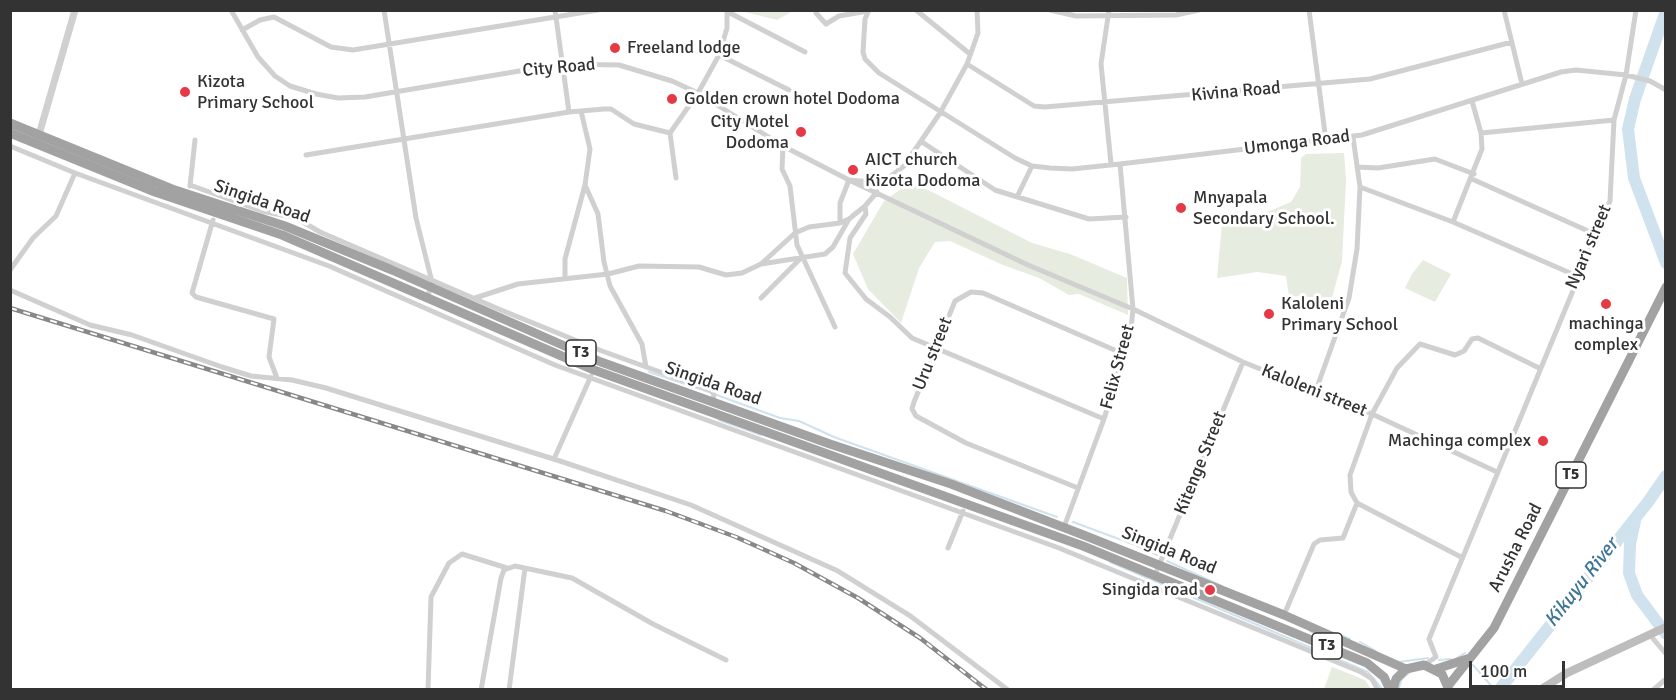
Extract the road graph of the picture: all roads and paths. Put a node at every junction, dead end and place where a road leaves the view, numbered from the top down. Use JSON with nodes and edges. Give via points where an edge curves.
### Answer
{"nodes":[{"id":1,"x":75,"y":10,"type":"edge"},
{"id":2,"x":231,"y":10,"type":"edge"},
{"id":3,"x":384,"y":10,"type":"edge"},
{"id":4,"x":598,"y":10,"type":"edge"},
{"id":5,"x":916,"y":10,"type":"edge"},
{"id":6,"x":977,"y":10,"type":"edge"},
{"id":7,"x":1050,"y":10,"type":"edge"},
{"id":8,"x":1199,"y":10,"type":"edge"},
{"id":9,"x":1309,"y":10,"type":"edge"},
{"id":10,"x":1504,"y":10,"type":"edge"},
{"id":11,"x":1636,"y":10,"type":"edge"},
{"id":12,"x":728,"y":11,"type":"edge"},
{"id":13,"x":868,"y":11,"type":"edge"},
{"id":14,"x":1108,"y":12,"type":"edge"},
{"id":15,"x":816,"y":13,"type":"dead end"},
{"id":16,"x":555,"y":14,"type":"edge"},
{"id":17,"x":242,"y":30,"type":"junction"},
{"id":18,"x":1512,"y":42,"type":"junction"},
{"id":19,"x":389,"y":44,"type":"junction"},
{"id":20,"x":804,"y":52,"type":"dead end"},
{"id":21,"x":970,"y":54,"type":"junction"},
{"id":22,"x":719,"y":55,"type":"junction"},
{"id":23,"x":561,"y":64,"type":"junction"},
{"id":24,"x":967,"y":64,"type":"junction"},
{"id":25,"x":1626,"y":75,"type":"junction"},
{"id":26,"x":1522,"y":84,"type":"junction"},
{"id":27,"x":1317,"y":85,"type":"junction"},
{"id":28,"x":1665,"y":89,"type":"edge"},
{"id":29,"x":789,"y":90,"type":"dead end"},
{"id":30,"x":396,"y":92,"type":"junction"},
{"id":31,"x":699,"y":93,"type":"junction"},
{"id":32,"x":1472,"y":101,"type":"junction"},
{"id":33,"x":1103,"y":102,"type":"junction"},
{"id":34,"x":581,"y":111,"type":"junction"},
{"id":35,"x":569,"y":112,"type":"junction"},
{"id":36,"x":940,"y":113,"type":"junction"},
{"id":37,"x":1614,"y":120,"type":"junction"},
{"id":38,"x":10,"y":123,"type":"edge"},
{"id":39,"x":10,"y":133,"type":"edge"},
{"id":40,"x":670,"y":133,"type":"junction"},
{"id":41,"x":1481,"y":133,"type":"junction"},
{"id":42,"x":1353,"y":136,"type":"junction"},
{"id":43,"x":405,"y":138,"type":"junction"},
{"id":44,"x":38,"y":139,"type":"junction"},
{"id":45,"x":195,"y":140,"type":"dead end"},
{"id":46,"x":1326,"y":141,"type":"junction"},
{"id":47,"x":922,"y":142,"type":"junction"},
{"id":48,"x":10,"y":146,"type":"edge"},
{"id":49,"x":783,"y":146,"type":"junction"},
{"id":50,"x":306,"y":156,"type":"dead end"},
{"id":51,"x":86,"y":160,"type":"junction"},
{"id":52,"x":1111,"y":164,"type":"junction"},
{"id":53,"x":1120,"y":164,"type":"junction"},
{"id":54,"x":1032,"y":166,"type":"junction"},
{"id":55,"x":1357,"y":167,"type":"junction"},
{"id":56,"x":75,"y":173,"type":"junction"},
{"id":57,"x":1473,"y":177,"type":"junction"},
{"id":58,"x":676,"y":178,"type":"dead end"},
{"id":59,"x":849,"y":180,"type":"junction"},
{"id":60,"x":585,"y":185,"type":"junction"},
{"id":61,"x":1360,"y":187,"type":"junction"},
{"id":62,"x":189,"y":189,"type":"junction"},
{"id":63,"x":877,"y":192,"type":"junction"},
{"id":64,"x":1017,"y":197,"type":"junction"},
{"id":65,"x":865,"y":206,"type":"junction"},
{"id":66,"x":214,"y":217,"type":"junction"},
{"id":67,"x":1125,"y":217,"type":"junction"},
{"id":68,"x":849,"y":219,"type":"junction"},
{"id":69,"x":1453,"y":222,"type":"junction"},
{"id":70,"x":840,"y":223,"type":"junction"},
{"id":71,"x":795,"y":233,"type":"junction"},
{"id":72,"x":1596,"y":235,"type":"junction"},
{"id":73,"x":801,"y":257,"type":"junction"},
{"id":74,"x":761,"y":264,"type":"junction"},
{"id":75,"x":10,"y":270,"type":"edge"},
{"id":76,"x":608,"y":274,"type":"junction"},
{"id":77,"x":1577,"y":276,"type":"junction"},
{"id":78,"x":565,"y":279,"type":"junction"},
{"id":79,"x":430,"y":287,"type":"junction"},
{"id":80,"x":1665,"y":287,"type":"edge"},
{"id":81,"x":10,"y":290,"type":"edge"},
{"id":82,"x":475,"y":298,"type":"junction"},
{"id":83,"x":761,"y":298,"type":"dead end"},
{"id":84,"x":1132,"y":309,"type":"junction"},
{"id":85,"x":835,"y":327,"type":"dead end"},
{"id":86,"x":936,"y":349,"type":"junction"},
{"id":87,"x":1126,"y":355,"type":"junction"},
{"id":88,"x":1243,"y":362,"type":"junction"},
{"id":89,"x":646,"y":367,"type":"junction"},
{"id":90,"x":1539,"y":368,"type":"junction"},
{"id":91,"x":592,"y":373,"type":"junction"},
{"id":92,"x":277,"y":378,"type":"junction"},
{"id":93,"x":1315,"y":393,"type":"junction"},
{"id":94,"x":713,"y":400,"type":"junction"},
{"id":95,"x":1372,"y":414,"type":"junction"},
{"id":96,"x":1104,"y":419,"type":"junction"},
{"id":97,"x":554,"y":459,"type":"junction"},
{"id":98,"x":1497,"y":472,"type":"junction"},
{"id":99,"x":1078,"y":488,"type":"junction"},
{"id":100,"x":1357,"y":503,"type":"junction"},
{"id":101,"x":964,"y":508,"type":"junction"},
{"id":102,"x":1064,"y":527,"type":"junction"},
{"id":103,"x":948,"y":548,"type":"dead end"},
{"id":104,"x":1461,"y":557,"type":"junction"},
{"id":105,"x":1159,"y":565,"type":"junction"},
{"id":106,"x":507,"y":567,"type":"junction"},
{"id":107,"x":525,"y":568,"type":"junction"},
{"id":108,"x":1155,"y":575,"type":"junction"},
{"id":109,"x":1284,"y":615,"type":"junction"},
{"id":110,"x":1663,"y":629,"type":"edge"},
{"id":111,"x":1650,"y":635,"type":"junction"},
{"id":112,"x":1665,"y":654,"type":"edge"},
{"id":113,"x":1470,"y":658,"type":"junction"},
{"id":114,"x":726,"y":660,"type":"dead end"},
{"id":115,"x":1424,"y":665,"type":"junction"},
{"id":116,"x":1406,"y":669,"type":"junction"},
{"id":117,"x":1436,"y":669,"type":"junction"},
{"id":118,"x":1665,"y":679,"type":"edge"},
{"id":119,"x":1449,"y":688,"type":"edge"},
{"id":120,"x":428,"y":690,"type":"edge"},
{"id":121,"x":481,"y":690,"type":"edge"},
{"id":122,"x":509,"y":690,"type":"edge"},
{"id":123,"x":1008,"y":690,"type":"edge"},
{"id":124,"x":1378,"y":690,"type":"edge"},
{"id":125,"x":1391,"y":690,"type":"edge"},
{"id":126,"x":1540,"y":690,"type":"edge"},
{"id":127,"x":1653,"y":690,"type":"edge"}],
"edges":[{"from":1,"to":44,"type":"street"},
{"from":2,"to":17,"type":"street","name":"City Road"},
{"from":3,"to":19,"type":"street"},
{"from":4,"to":16,"type":"street"},
{"from":5,"to":21,"type":"street"},
{"from":6,"to":21,"type":"street","name":"City Road","via":[[978,33]]},
{"from":7,"to":14,"type":"street","via":[[1076,16]]},
{"from":8,"to":14,"type":"street","via":[[1176,15]]},
{"from":9,"to":27,"type":"street"},
{"from":10,"to":18,"type":"street"},
{"from":11,"to":25,"type":"street","name":"Nyari street"},
{"from":12,"to":20,"type":"street"},
{"from":12,"to":22,"type":"street"},
{"from":13,"to":15,"type":"street","via":[[839,16],[826,24]]},
{"from":13,"to":36,"type":"street","via":[[865,59],[879,73]]},
{"from":14,"to":33,"type":"street","via":[[1101,64]]},
{"from":16,"to":19,"type":"street"},
{"from":16,"to":23,"type":"street"},
{"from":17,"to":19,"type":"street","via":[[274,17],[339,49]]},
{"from":17,"to":30,"type":"street","name":"City Road","via":[[274,76],[290,86],[338,98]]},
{"from":18,"to":26,"type":"street"},
{"from":18,"to":27,"type":"street","name":"Kivina Road","via":[[1370,79]]},
{"from":19,"to":30,"type":"street"},
{"from":21,"to":24,"type":"street","name":"City Road"},
{"from":22,"to":29,"type":"street"},
{"from":22,"to":31,"type":"street"},
{"from":23,"to":30,"type":"street","name":"City Road"},
{"from":23,"to":31,"type":"street","name":"City Road","via":[[631,68]]},
{"from":23,"to":35,"type":"street"},
{"from":24,"to":33,"type":"street","name":"Kivina Road","via":[[1034,106]]},
{"from":24,"to":36,"type":"street","name":"City Road"},
{"from":25,"to":26,"type":"street","name":"Umonga Road","via":[[1576,70]]},
{"from":25,"to":28,"type":"street","name":"Umonga Road"},
{"from":25,"to":37,"type":"street","name":"Nyari street"},
{"from":26,"to":32,"type":"street","name":"Umonga Road"},
{"from":27,"to":33,"type":"street","name":"Kivina Road"},
{"from":27,"to":46,"type":"street"},
{"from":30,"to":43,"type":"street"},
{"from":31,"to":40,"type":"street"},
{"from":31,"to":49,"type":"street","name":"City Road"},
{"from":32,"to":41,"type":"street"},
{"from":32,"to":42,"type":"street","name":"Umonga Road"},
{"from":33,"to":52,"type":"street"},
{"from":34,"to":35,"type":"street"},
{"from":34,"to":40,"type":"street","via":[[611,109],[634,124]]},
{"from":34,"to":60,"type":"street","via":[[590,149]]},
{"from":35,"to":43,"type":"street"},
{"from":36,"to":47,"type":"street","name":"City Road"},
{"from":36,"to":54,"type":"street","name":"Umonga Road"},
{"from":37,"to":41,"type":"street"},
{"from":37,"to":72,"type":"street","name":"Nyari street","via":[[1610,201]]},
{"from":38,"to":44,"type":"highway","name":"Singida Road","number":"T3"},
{"from":39,"to":44,"type":"highway","name":"Singida Road","number":"T3"},
{"from":40,"to":58,"type":"street"},
{"from":41,"to":57,"type":"street","via":[[1482,149]]},
{"from":42,"to":46,"type":"street","name":"Umonga Road"},
{"from":42,"to":55,"type":"street"},
{"from":43,"to":50,"type":"street"},
{"from":43,"to":79,"type":"street"},
{"from":44,"to":51,"type":"highway","name":"Singida Road","number":"T3"},
{"from":45,"to":62,"type":"street"},
{"from":46,"to":53,"type":"street","name":"Umonga Road"},
{"from":47,"to":59,"type":"street","name":"City Road","via":[[890,177],[872,182]]},
{"from":47,"to":64,"type":"street","via":[[995,190]]},
{"from":48,"to":56,"type":"street"},
{"from":49,"to":59,"type":"street","name":"City Road"},
{"from":49,"to":71,"type":"street","via":[[782,169],[790,186]]},
{"from":51,"to":62,"type":"highway","name":"Singida Road","number":"T3"},
{"from":51,"to":66,"type":"highway","name":"Singida Road","number":"T3"},
{"from":52,"to":53,"type":"street","name":"Umonga Road"},
{"from":52,"to":54,"type":"street","name":"Umonga Road","via":[[1072,169]]},
{"from":53,"to":67,"type":"street","name":"Felix Street"},
{"from":54,"to":64,"type":"street"},
{"from":55,"to":57,"type":"street","via":[[1378,168],[1435,159]]},
{"from":55,"to":61,"type":"street"},
{"from":56,"to":66,"type":"street"},
{"from":56,"to":75,"type":"street","via":[[56,216],[33,238]]},
{"from":57,"to":69,"type":"street"},
{"from":57,"to":72,"type":"street"},
{"from":59,"to":63,"type":"street","name":"Kaloleni street"},
{"from":59,"to":70,"type":"street","via":[[841,197]]},
{"from":60,"to":76,"type":"street","via":[[598,214]]},
{"from":60,"to":78,"type":"street","via":[[565,259]]},
{"from":61,"to":69,"type":"street"},
{"from":61,"to":93,"type":"street","via":[[1349,298]]},
{"from":62,"to":79,"type":"highway","name":"Singida Road","number":"T3"},
{"from":63,"to":65,"type":"street"},
{"from":63,"to":84,"type":"street","name":"Kaloleni street","via":[[949,230]]},
{"from":64,"to":67,"type":"street","via":[[1089,219]]},
{"from":65,"to":68,"type":"street"},
{"from":65,"to":86,"type":"street","via":[[867,214],[850,238],[845,273],[859,292],[907,334]]},
{"from":66,"to":79,"type":"highway","name":"Singida Road","number":"T3","via":[[282,235]]},
{"from":66,"to":91,"type":"street","via":[[497,340]]},
{"from":66,"to":92,"type":"street","via":[[192,293],[274,319],[269,357]]},
{"from":67,"to":84,"type":"street","name":"Felix Street"},
{"from":68,"to":70,"type":"street"},
{"from":68,"to":73,"type":"street","via":[[828,252]]},
{"from":69,"to":77,"type":"street"},
{"from":70,"to":71,"type":"street"},
{"from":71,"to":73,"type":"street"},
{"from":71,"to":74,"type":"street"},
{"from":72,"to":77,"type":"street","name":"Nyari street"},
{"from":73,"to":74,"type":"street"},
{"from":73,"to":83,"type":"street"},
{"from":73,"to":85,"type":"street"},
{"from":74,"to":76,"type":"street","via":[[726,275],[699,267],[657,266]]},
{"from":76,"to":78,"type":"street"},
{"from":76,"to":89,"type":"street","via":[[610,286],[642,344]]},
{"from":77,"to":90,"type":"street","name":"Nyari street"},
{"from":78,"to":82,"type":"street","via":[[518,285]]},
{"from":79,"to":82,"type":"street"},
{"from":79,"to":91,"type":"highway","name":"Singida Road","number":"T3"},
{"from":79,"to":94,"type":"highway","name":"Singida Road","number":"T3","via":[[601,362]]},
{"from":80,"to":113,"type":"highway","name":"Arusha Road","number":"T5","via":[[1501,615]]},
{"from":81,"to":92,"type":"street","via":[[90,325],[132,335],[240,373]]},
{"from":82,"to":89,"type":"street"},
{"from":84,"to":87,"type":"street","name":"Felix Street"},
{"from":84,"to":88,"type":"street","name":"Kaloleni street"},
{"from":86,"to":87,"type":"street","name":"Uru street","via":[[955,301],[971,292],[983,293]]},
{"from":86,"to":96,"type":"street"},
{"from":86,"to":99,"type":"street","name":"Uru street","via":[[914,402],[916,416],[966,443]]},
{"from":87,"to":96,"type":"street","name":"Felix Street"},
{"from":88,"to":93,"type":"street","name":"Kaloleni street"},
{"from":88,"to":105,"type":"street","name":"Kitenge Street"},
{"from":89,"to":94,"type":"street","via":[[710,390]]},
{"from":90,"to":95,"type":"street","via":[[1478,338],[1455,355],[1420,344],[1397,368]]},
{"from":90,"to":98,"type":"street","name":"Nyari street"},
{"from":91,"to":97,"type":"street"},
{"from":91,"to":101,"type":"highway","name":"Singida Road","number":"T3"},
{"from":92,"to":97,"type":"street","via":[[326,388]]},
{"from":93,"to":95,"type":"street","name":"Kaloleni street"},
{"from":94,"to":102,"type":"highway","name":"Singida Road","number":"T3"},
{"from":95,"to":98,"type":"street","name":"Kaloleni street"},
{"from":95,"to":100,"type":"street","via":[[1350,475],[1351,492]]},
{"from":96,"to":99,"type":"street","name":"Felix Street"},
{"from":97,"to":123,"type":"street","via":[[691,505],[838,571],[909,615]]},
{"from":98,"to":104,"type":"street","name":"Nyari street"},
{"from":99,"to":102,"type":"street","name":"Felix Street"},
{"from":100,"to":104,"type":"street"},
{"from":100,"to":109,"type":"street","via":[[1343,538],[1314,544]]},
{"from":101,"to":103,"type":"street"},
{"from":101,"to":108,"type":"highway","name":"Singida Road","number":"T3","via":[[1083,546]]},
{"from":101,"to":124,"type":"street","via":[[1361,672],[1372,679]]},
{"from":102,"to":105,"type":"highway","name":"Singida Road","number":"T3"},
{"from":104,"to":115,"type":"street","name":"Nyari street","via":[[1429,639],[1436,657]]},
{"from":105,"to":108,"type":"street","name":"Kitenge Street"},
{"from":105,"to":109,"type":"highway","name":"Singida Road","number":"T3"},
{"from":106,"to":107,"type":"street"},
{"from":106,"to":120,"type":"street","via":[[462,554],[449,563],[431,597]]},
{"from":106,"to":121,"type":"street","via":[[501,578]]},
{"from":107,"to":114,"type":"street","via":[[572,578]]},
{"from":107,"to":122,"type":"street"},
{"from":108,"to":125,"type":"highway","name":"Singida Road","number":"T3","via":[[1367,663],[1384,677]]},
{"from":109,"to":116,"type":"highway","name":"Singida Road","number":"T3"},
{"from":110,"to":111,"type":"main road"},
{"from":111,"to":112,"type":"street"},
{"from":111,"to":126,"type":"main road","via":[[1567,673]]},
{"from":113,"to":117,"type":"highway"},
{"from":113,"to":119,"type":"highway","number":"T5"},
{"from":115,"to":116,"type":"highway"},
{"from":115,"to":117,"type":"highway"},
{"from":116,"to":125,"type":"highway"},
{"from":117,"to":119,"type":"highway","number":"T5"},
{"from":118,"to":127,"type":"street"}]}
